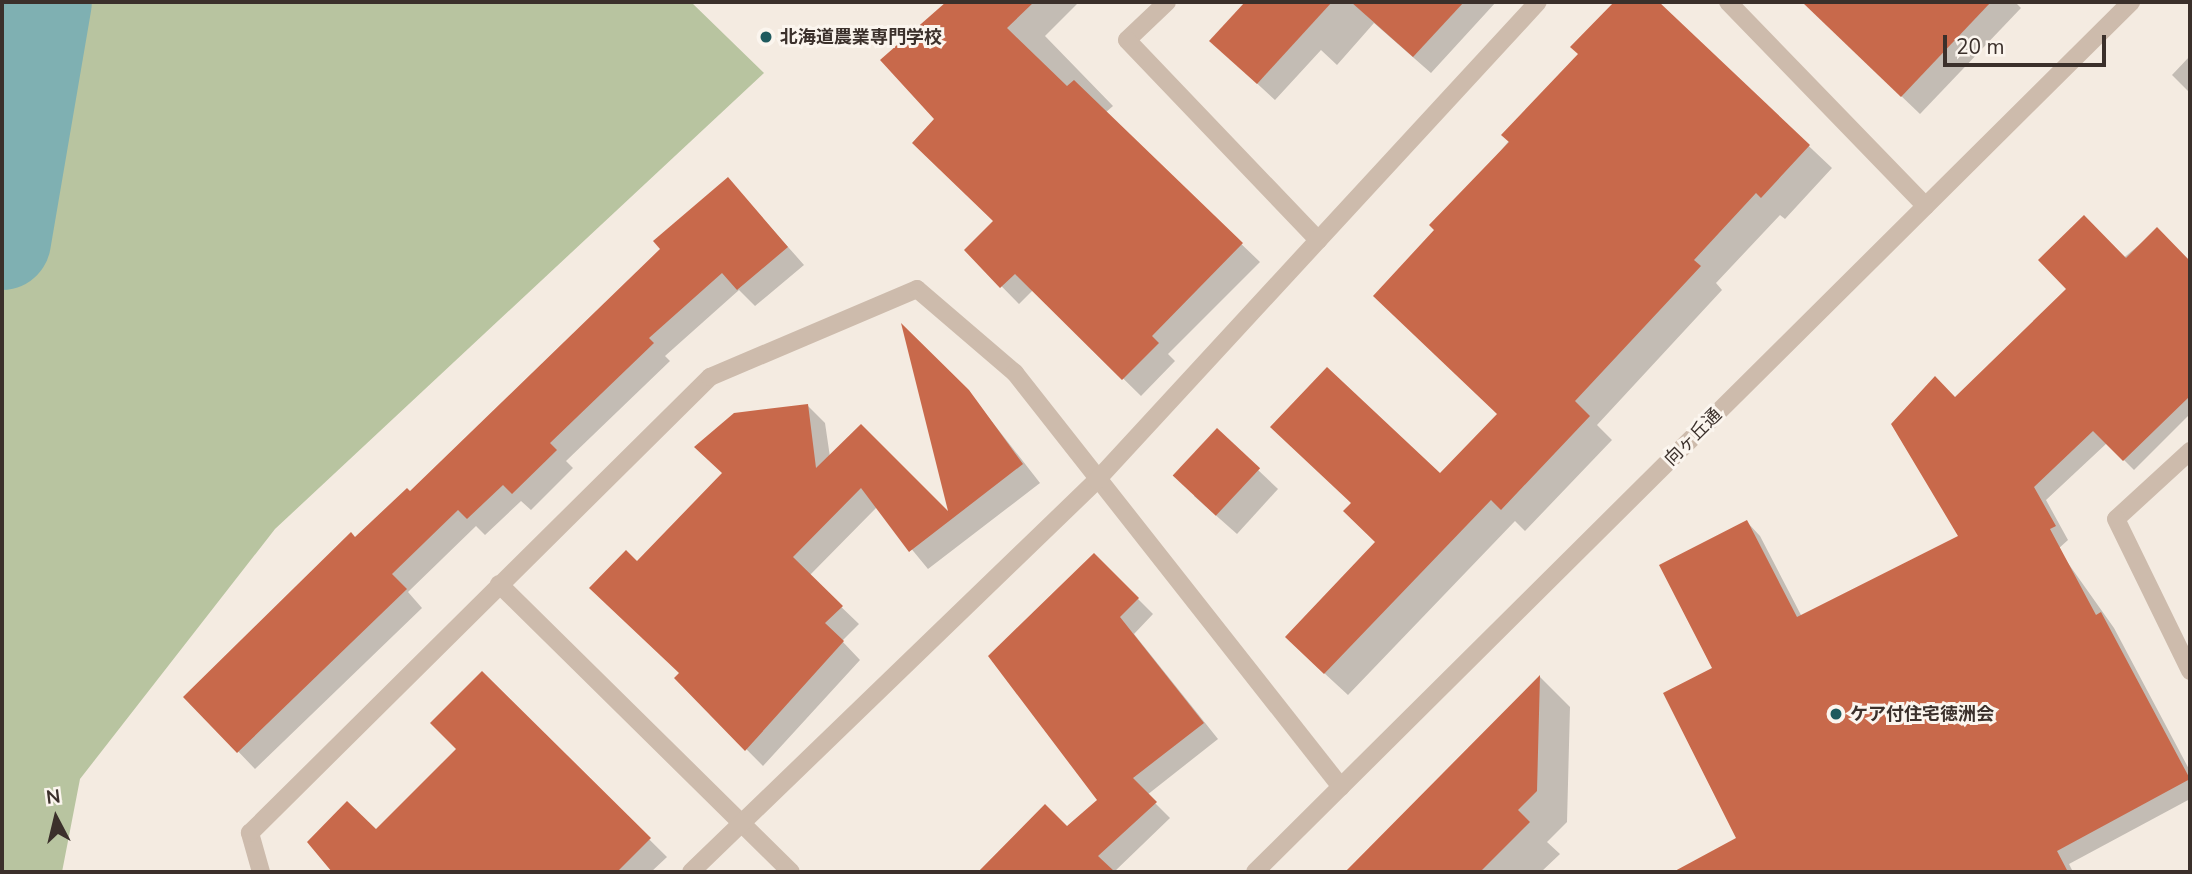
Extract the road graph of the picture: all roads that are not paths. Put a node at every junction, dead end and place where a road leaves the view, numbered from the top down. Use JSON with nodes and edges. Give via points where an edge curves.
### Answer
{"nodes":[{"id":1,"x":1167,"y":2,"type":"edge"},
{"id":2,"x":1538,"y":2,"type":"edge"},
{"id":3,"x":1728,"y":2,"type":"edge"},
{"id":4,"x":2132,"y":2,"type":"edge"},
{"id":5,"x":1926,"y":206,"type":"junction"},
{"id":6,"x":1318,"y":240,"type":"junction"},
{"id":7,"x":2190,"y":451,"type":"edge"},
{"id":8,"x":1097,"y":480,"type":"junction"},
{"id":9,"x":499,"y":584,"type":"junction"},
{"id":10,"x":2190,"y":671,"type":"edge"},
{"id":11,"x":1341,"y":787,"type":"junction"},
{"id":12,"x":742,"y":821,"type":"junction"},
{"id":13,"x":261,"y":872,"type":"edge"},
{"id":14,"x":691,"y":872,"type":"edge"},
{"id":15,"x":791,"y":872,"type":"edge"},
{"id":16,"x":1255,"y":872,"type":"edge"}],
"edges":[{"from":1,"to":6,"type":"street","via":[[1127,40]]},
{"from":2,"to":6,"type":"street"},
{"from":3,"to":5,"type":"street"},
{"from":4,"to":5,"type":"street","name":"向ヶ丘通"},
{"from":5,"to":11,"type":"street","name":"向ヶ丘通"},
{"from":6,"to":8,"type":"street"},
{"from":7,"to":10,"type":"street","via":[[2116,519]]},
{"from":8,"to":9,"type":"street","via":[[1015,373],[917,289],[710,377]]},
{"from":8,"to":11,"type":"street"},
{"from":8,"to":12,"type":"street"},
{"from":9,"to":12,"type":"street"},
{"from":9,"to":13,"type":"street","via":[[250,833]]},
{"from":11,"to":16,"type":"street","name":"向ヶ丘通"},
{"from":12,"to":14,"type":"street"},
{"from":12,"to":15,"type":"street"}]}
